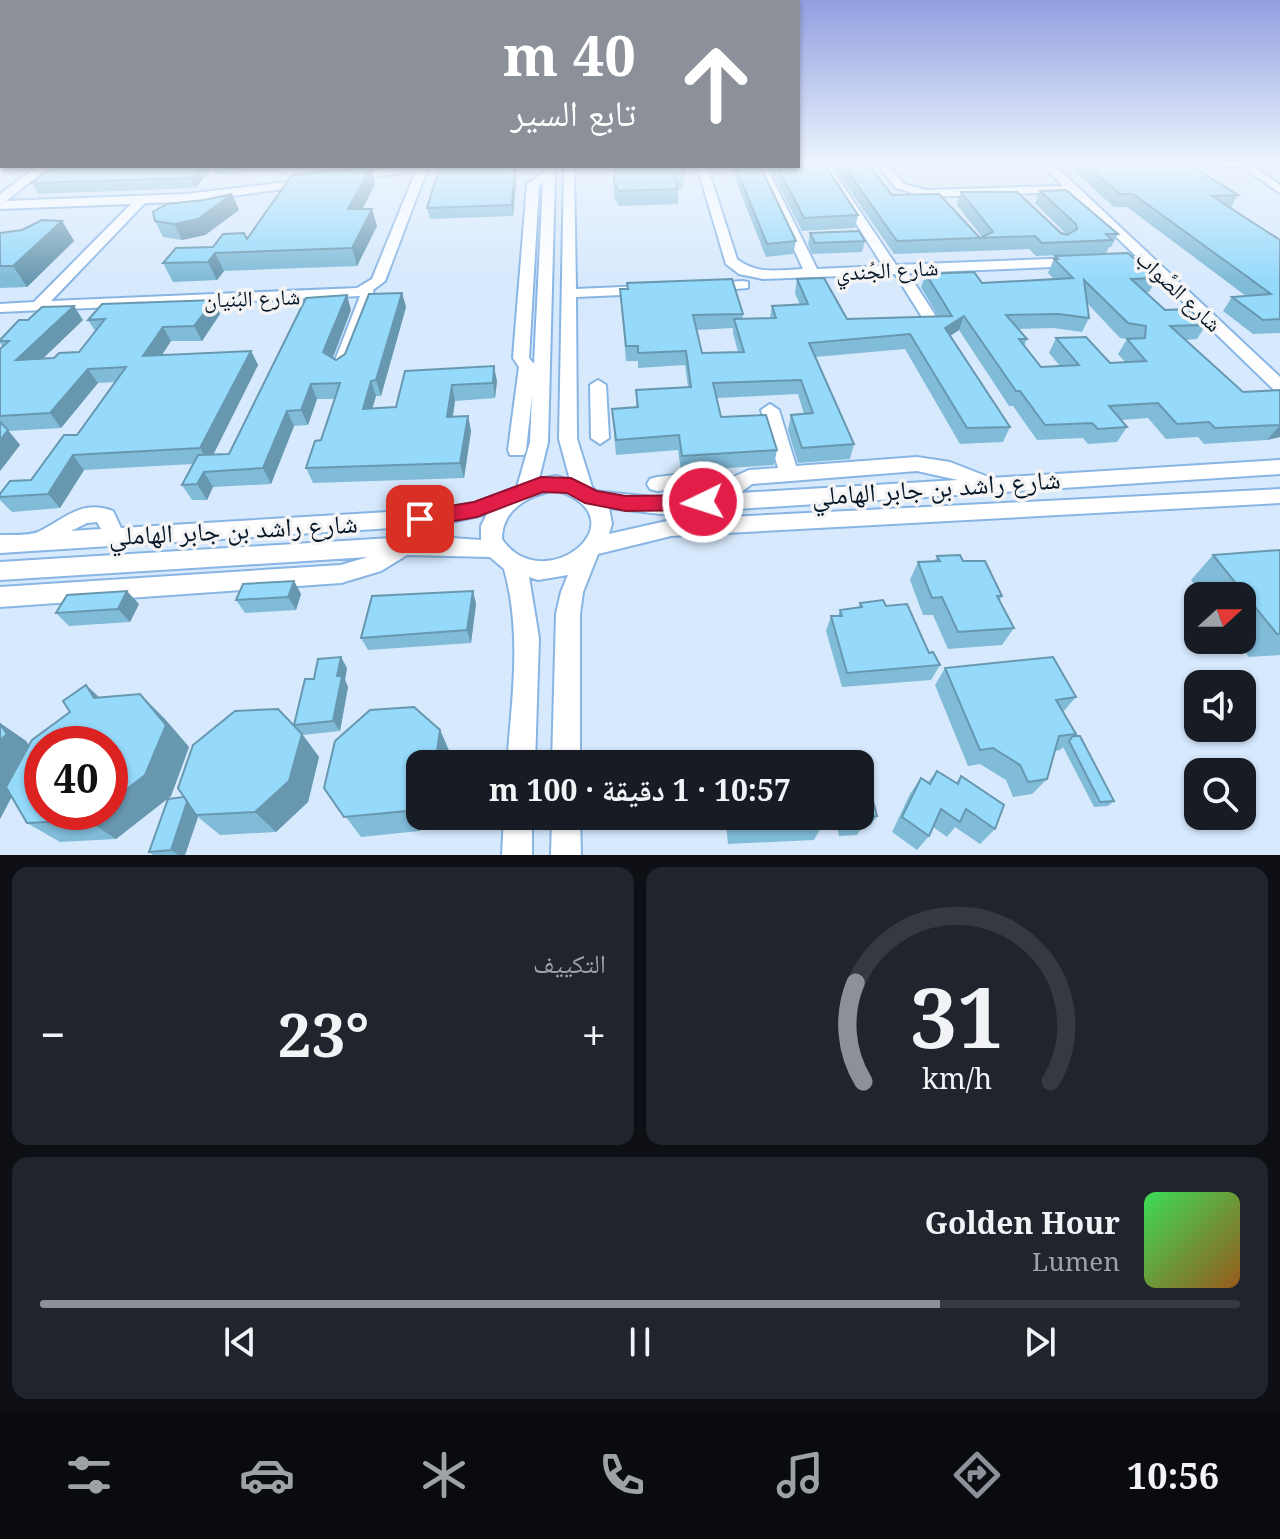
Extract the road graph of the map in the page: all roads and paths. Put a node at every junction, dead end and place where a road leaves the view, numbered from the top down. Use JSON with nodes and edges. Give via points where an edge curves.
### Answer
{"nodes":[{"id":1,"x":52,"y":202,"type":"edge"},
{"id":2,"x":139,"y":202,"type":"edge"},
{"id":3,"x":409,"y":202,"type":"edge"},
{"id":4,"x":547,"y":202,"type":"edge"},
{"id":5,"x":570,"y":202,"type":"edge"},
{"id":6,"x":714,"y":202,"type":"edge"},
{"id":7,"x":778,"y":202,"type":"edge"},
{"id":8,"x":848,"y":202,"type":"edge"},
{"id":9,"x":941,"y":202,"type":"edge"},
{"id":10,"x":1022,"y":202,"type":"edge"},
{"id":11,"x":1086,"y":202,"type":"edge"},
{"id":12,"x":0,"y":203,"type":"edge"},
{"id":13,"x":1030,"y":210,"type":"edge"},
{"id":14,"x":951,"y":213,"type":"edge"},
{"id":15,"x":870,"y":235,"type":"junction"},
{"id":16,"x":855,"y":236,"type":"edge"},
{"id":17,"x":810,"y":237,"type":"edge"},
{"id":18,"x":795,"y":238,"type":"junction"},
{"id":19,"x":1146,"y":259,"type":"junction"},
{"id":20,"x":895,"y":269,"type":"junction"},
{"id":21,"x":819,"y":277,"type":"junction"},
{"id":22,"x":743,"y":285,"type":"dead end"},
{"id":23,"x":696,"y":288,"type":"edge"},
{"id":24,"x":665,"y":289,"type":"edge"},
{"id":25,"x":366,"y":290,"type":"junction"},
{"id":26,"x":571,"y":293,"type":"junction"},
{"id":27,"x":0,"y":308,"type":"edge"},
{"id":28,"x":37,"y":311,"type":"junction"},
{"id":29,"x":890,"y":324,"type":"edge"},
{"id":30,"x":340,"y":368,"type":"edge"},
{"id":31,"x":598,"y":385,"type":"dead end"},
{"id":32,"x":1280,"y":386,"type":"edge"},
{"id":33,"x":531,"y":404,"type":"junction"},
{"id":34,"x":770,"y":410,"type":"dead end"},
{"id":35,"x":599,"y":415,"type":"junction"},
{"id":36,"x":569,"y":416,"type":"junction"},
{"id":37,"x":600,"y":438,"type":"dead end"},
{"id":38,"x":517,"y":450,"type":"dead end"},
{"id":39,"x":1280,"y":467,"type":"edge"},
{"id":40,"x":789,"y":474,"type":"junction"},
{"id":41,"x":657,"y":484,"type":"dead end"},
{"id":42,"x":991,"y":485,"type":"junction"},
{"id":43,"x":519,"y":492,"type":"junction"},
{"id":44,"x":588,"y":494,"type":"junction"},
{"id":45,"x":729,"y":495,"type":"junction"},
{"id":46,"x":1280,"y":496,"type":"edge"},
{"id":47,"x":0,"y":544,"type":"edge"},
{"id":48,"x":404,"y":546,"type":"junction"},
{"id":49,"x":592,"y":550,"type":"junction"},
{"id":50,"x":505,"y":556,"type":"junction"},
{"id":51,"x":0,"y":571,"type":"edge"},
{"id":52,"x":0,"y":597,"type":"edge"},
{"id":53,"x":522,"y":750,"type":"edge"},
{"id":54,"x":566,"y":750,"type":"edge"},
{"id":55,"x":518,"y":830,"type":"edge"},
{"id":56,"x":566,"y":830,"type":"edge"},
{"id":57,"x":517,"y":855,"type":"edge"},
{"id":58,"x":566,"y":855,"type":"edge"}],
"edges":[{"from":1,"to":12,"type":"street"},
{"from":2,"to":28,"type":"street"},
{"from":3,"to":25,"type":"street","via":[[378,281]]},
{"from":4,"to":33,"type":"street"},
{"from":5,"to":26,"type":"street"},
{"from":6,"to":21,"type":"street","name":"شارع الجُندي","via":[[734,264],[756,274]]},
{"from":7,"to":18,"type":"street"},
{"from":8,"to":15,"type":"street"},
{"from":9,"to":14,"type":"street"},
{"from":10,"to":13,"type":"street"},
{"from":11,"to":19,"type":"street","name":"شارع الصَّواب"},
{"from":15,"to":16,"type":"street"},
{"from":15,"to":20,"type":"street"},
{"from":17,"to":18,"type":"street"},
{"from":18,"to":21,"type":"street"},
{"from":19,"to":20,"type":"street","name":"شارع الجُندي"},
{"from":19,"to":32,"type":"street","name":"شارع الصَّواب"},
{"from":20,"to":21,"type":"street","name":"شارع الجُندي"},
{"from":20,"to":29,"type":"street","via":[[930,318],[925,323]]},
{"from":22,"to":23,"type":"street"},
{"from":24,"to":26,"type":"street"},
{"from":25,"to":28,"type":"street","name":"شارع البُنيان"},
{"from":25,"to":30,"type":"street"},
{"from":26,"to":36,"type":"street"},
{"from":27,"to":28,"type":"street","name":"شارع البُنيان"},
{"from":31,"to":35,"type":"street"},
{"from":33,"to":38,"type":"street"},
{"from":33,"to":43,"type":"street","via":[[538,453]]},
{"from":34,"to":40,"type":"street"},
{"from":35,"to":36,"type":"street"},
{"from":35,"to":37,"type":"street"},
{"from":36,"to":44,"type":"street","via":[[570,451]]},
{"from":39,"to":42,"type":"street","name":"شارع راشد بن جابر الهاملي"},
{"from":40,"to":42,"type":"street","via":[[927,465]]},
{"from":40,"to":45,"type":"street","via":[[749,477]]},
{"from":41,"to":45,"type":"street","via":[[709,478]]},
{"from":42,"to":45,"type":"street","name":"شارع راشد بن جابر الهاملي"},
{"from":43,"to":44,"type":"street","via":[[556,483]]},
{"from":43,"to":47,"type":"street","name":"شارع راشد بن جابر الهاملي","via":[[477,510],[439,517]]},
{"from":43,"to":50,"type":"street","via":[[493,521],[492,535]]},
{"from":44,"to":45,"type":"street","name":"شارع راشد بن جابر الهاملي","via":[[661,506]]},
{"from":44,"to":49,"type":"street","via":[[604,520]]},
{"from":46,"to":49,"type":"street","name":"شارع راشد بن جابر الهاملي","via":[[671,528]]},
{"from":48,"to":50,"type":"street","name":"شارع راشد بن جابر الهاملي","via":[[442,544]]},
{"from":48,"to":51,"type":"street","name":"شارع راشد بن جابر الهاملي"},
{"from":48,"to":52,"type":"street","via":[[373,565],[341,574]]},
{"from":49,"to":50,"type":"street","via":[[553,570],[529,569]]},
{"from":49,"to":54,"type":"street","via":[[568,614]]},
{"from":50,"to":53,"type":"street","via":[[521,585],[527,632]]},
{"from":55,"to":57,"type":"street"},
{"from":56,"to":58,"type":"street"}]}
